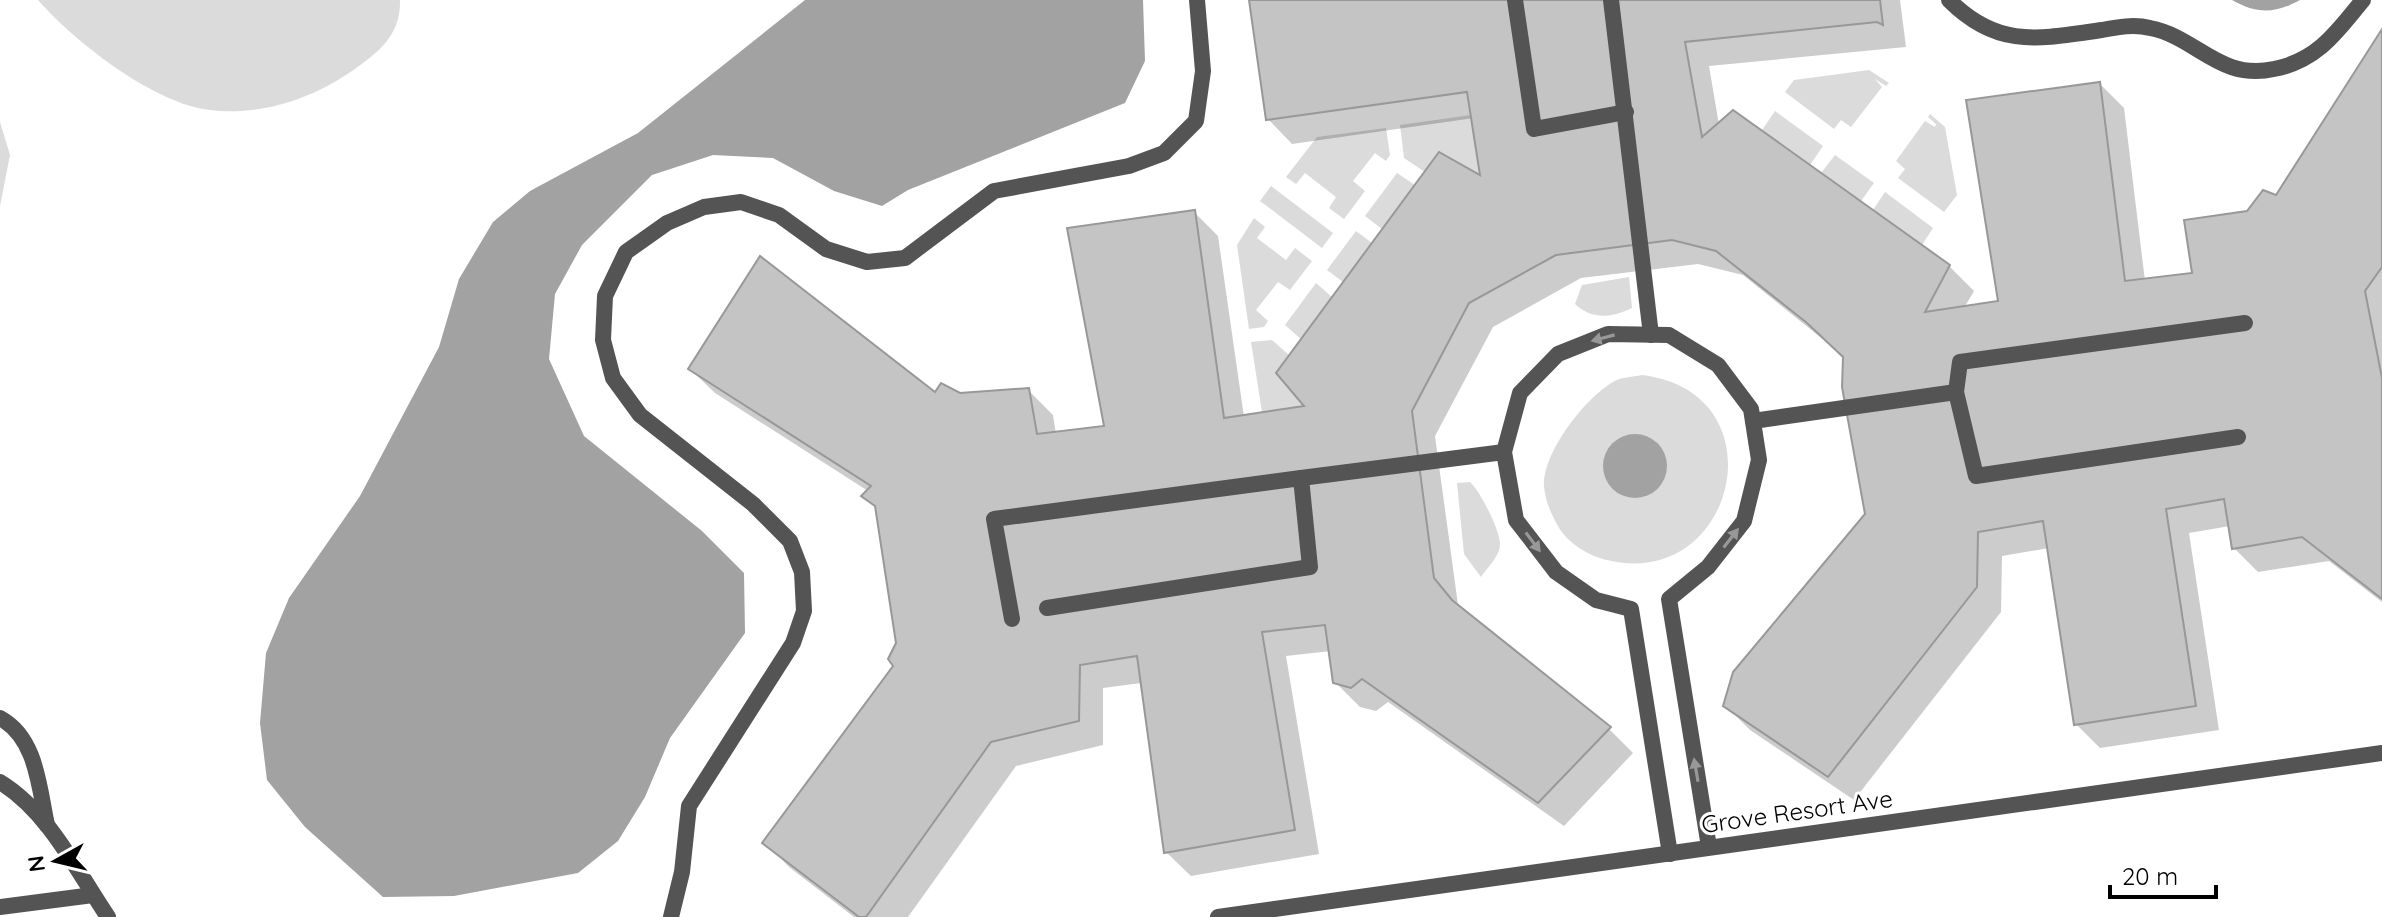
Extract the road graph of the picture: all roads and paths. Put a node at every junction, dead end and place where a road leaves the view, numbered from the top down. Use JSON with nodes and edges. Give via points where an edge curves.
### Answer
{"nodes":[{"id":1,"x":1197,"y":0,"type":"edge"},
{"id":2,"x":1515,"y":0,"type":"edge"},
{"id":3,"x":1611,"y":0,"type":"edge"},
{"id":4,"x":1949,"y":0,"type":"edge"},
{"id":5,"x":2363,"y":0,"type":"edge"},
{"id":6,"x":1626,"y":112,"type":"junction"},
{"id":7,"x":2245,"y":323,"type":"dead end"},
{"id":8,"x":1651,"y":335,"type":"junction"},
{"id":9,"x":1956,"y":392,"type":"junction"},
{"id":10,"x":1753,"y":421,"type":"junction"},
{"id":11,"x":2238,"y":437,"type":"dead end"},
{"id":12,"x":1504,"y":452,"type":"junction"},
{"id":13,"x":1301,"y":478,"type":"junction"},
{"id":14,"x":1047,"y":608,"type":"dead end"},
{"id":15,"x":1012,"y":619,"type":"dead end"},
{"id":16,"x":0,"y":718,"type":"edge"},
{"id":17,"x":2382,"y":753,"type":"edge"},
{"id":18,"x":0,"y":782,"type":"edge"},
{"id":19,"x":48,"y":828,"type":"junction"},
{"id":20,"x":1709,"y":847,"type":"junction"},
{"id":21,"x":1670,"y":854,"type":"junction"},
{"id":22,"x":93,"y":895,"type":"junction"},
{"id":23,"x":0,"y":907,"type":"edge"},
{"id":24,"x":108,"y":917,"type":"edge"},
{"id":25,"x":671,"y":917,"type":"edge"},
{"id":26,"x":1218,"y":917,"type":"edge"}],
"edges":[{"from":1,"to":25,"type":"street","via":[[1203,71],[1196,121],[1164,153],[1129,166],[994,191],[905,258],[867,262],[826,249],[779,215],[741,202],[704,207],[667,223],[626,252],[605,296],[603,340],[613,378],[640,415],[753,504],[790,541],[802,572],[804,611],[793,643],[689,806]]},
{"from":2,"to":6,"type":"street","via":[[1534,129]]},
{"from":3,"to":6,"type":"street"},
{"from":4,"to":5,"type":"street","via":[[1969,19],[1997,33],[2032,40],[2127,26],[2153,28],[2247,73],[2302,61],[2327,45]]},
{"from":6,"to":8,"type":"street"},
{"from":7,"to":9,"type":"street","via":[[1960,362]]},
{"from":8,"to":10,"type":"street","via":[[1669,335],[1718,365],[1751,409]]},
{"from":8,"to":12,"type":"street","one_way":true,"via":[[1608,334],[1558,354],[1520,393]]},
{"from":9,"to":10,"type":"street"},
{"from":9,"to":11,"type":"street","via":[[1976,476]]},
{"from":20,"to":10,"type":"street","one_way":true,"via":[[1669,599],[1708,567],[1744,521],[1759,460]]},
{"from":12,"to":13,"type":"street"},
{"from":12,"to":21,"type":"street","one_way":true,"via":[[1516,520],[1556,572],[1596,600],[1631,609]]},
{"from":13,"to":14,"type":"street","via":[[1310,567]]},
{"from":13,"to":15,"type":"street","via":[[994,519]]},
{"from":16,"to":19,"type":"street","via":[[11,724],[31,752]]},
{"from":17,"to":20,"type":"street","name":"Grove Resort Ave"},
{"from":18,"to":19,"type":"street","via":[[19,793]]},
{"from":19,"to":22,"type":"street"},
{"from":20,"to":21,"type":"street","name":"Grove Resort Ave"},
{"from":21,"to":26,"type":"street","name":"Grove Resort Ave"},
{"from":22,"to":23,"type":"street"},
{"from":22,"to":24,"type":"street"}]}
